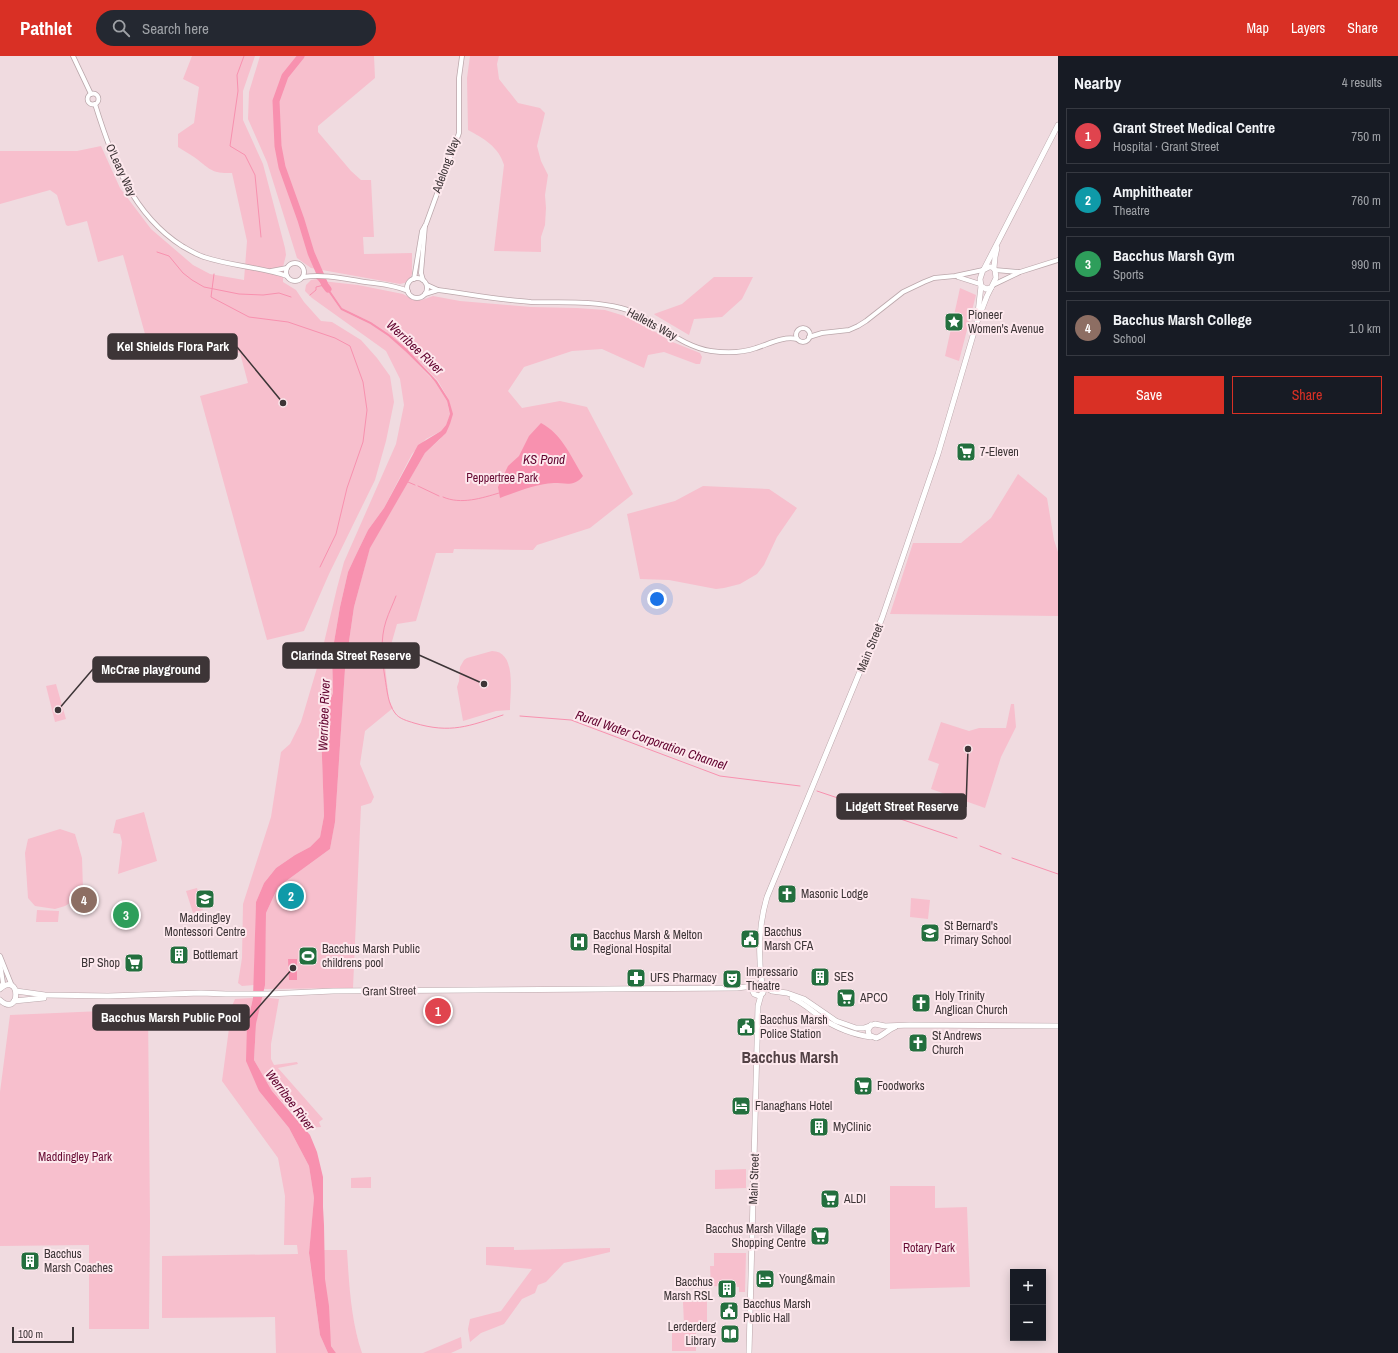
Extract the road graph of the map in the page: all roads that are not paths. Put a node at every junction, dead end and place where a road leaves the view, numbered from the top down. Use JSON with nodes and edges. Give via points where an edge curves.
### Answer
{"nodes":[{"id":1,"x":73,"y":56,"type":"edge"},
{"id":2,"x":462,"y":56,"type":"edge"},
{"id":3,"x":91,"y":94,"type":"junction"},
{"id":4,"x":95,"y":104,"type":"junction"},
{"id":5,"x":1058,"y":125,"type":"edge"},
{"id":6,"x":426,"y":224,"type":"junction"},
{"id":7,"x":1005,"y":229,"type":"junction"},
{"id":8,"x":1058,"y":260,"type":"edge"},
{"id":9,"x":287,"y":268,"type":"junction"},
{"id":10,"x":304,"y":268,"type":"junction"},
{"id":11,"x":994,"y":269,"type":"junction"},
{"id":12,"x":983,"y":270,"type":"junction"},
{"id":13,"x":270,"y":271,"type":"junction"},
{"id":14,"x":1020,"y":272,"type":"junction"},
{"id":15,"x":317,"y":275,"type":"junction"},
{"id":16,"x":287,"y":276,"type":"junction"},
{"id":17,"x":955,"y":276,"type":"junction"},
{"id":18,"x":303,"y":277,"type":"junction"},
{"id":19,"x":414,"y":279,"type":"junction"},
{"id":20,"x":423,"y":280,"type":"junction"},
{"id":21,"x":410,"y":282,"type":"junction"},
{"id":22,"x":427,"y":285,"type":"junction"},
{"id":23,"x":981,"y":285,"type":"junction"},
{"id":24,"x":397,"y":286,"type":"junction"},
{"id":25,"x":992,"y":286,"type":"junction"},
{"id":26,"x":438,"y":290,"type":"junction"},
{"id":27,"x":408,"y":291,"type":"junction"},
{"id":28,"x":425,"y":294,"type":"junction"},
{"id":29,"x":977,"y":322,"type":"junction"},
{"id":30,"x":809,"y":335,"type":"junction"},
{"id":31,"x":796,"y":337,"type":"junction"},
{"id":32,"x":0,"y":956,"type":"edge"},
{"id":33,"x":0,"y":963,"type":"edge"},
{"id":34,"x":759,"y":970,"type":"junction"},
{"id":35,"x":762,"y":985,"type":"junction"},
{"id":36,"x":12,"y":986,"type":"junction"},
{"id":37,"x":754,"y":986,"type":"junction"},
{"id":38,"x":737,"y":988,"type":"junction"},
{"id":39,"x":0,"y":989,"type":"edge"},
{"id":40,"x":16,"y":991,"type":"junction"},
{"id":41,"x":758,"y":995,"type":"junction"},
{"id":42,"x":64,"y":996,"type":"junction"},
{"id":43,"x":0,"y":1000,"type":"edge"},
{"id":44,"x":14,"y":1001,"type":"junction"},
{"id":45,"x":871,"y":1025,"type":"junction"},
{"id":46,"x":880,"y":1025,"type":"junction"},
{"id":47,"x":910,"y":1025,"type":"junction"},
{"id":48,"x":1058,"y":1026,"type":"edge"},
{"id":49,"x":882,"y":1034,"type":"junction"},
{"id":50,"x":871,"y":1037,"type":"junction"},
{"id":51,"x":749,"y":1353,"type":"edge"}],
"edges":[{"from":1,"to":3,"type":"street"},
{"from":2,"to":6,"type":"street","name":"Adelong Way","via":[[459,78],[459,133]]},
{"from":3,"to":4,"type":"street","via":[[98,98]]},
{"from":3,"to":4,"type":"street","via":[[88,101]]},
{"from":4,"to":13,"type":"street","name":"O'Leary Way","via":[[125,183],[154,224],[172,239],[202,257]]},
{"from":5,"to":7,"type":"main road"},
{"from":6,"to":19,"type":"street","name":"Adelong Way","via":[[422,231]]},
{"from":6,"to":20,"type":"street","name":"Adelong Way","via":[[421,274]]},
{"from":7,"to":11,"type":"main road","via":[[996,252]]},
{"from":7,"to":12,"type":"main road"},
{"from":8,"to":14,"type":"street"},
{"from":9,"to":10,"type":"street","via":[[295,262]]},
{"from":9,"to":13,"type":"street","name":"O'Leary Way"},
{"from":9,"to":16,"type":"street"},
{"from":10,"to":15,"type":"street"},
{"from":10,"to":18,"type":"street"},
{"from":11,"to":12,"type":"main road","via":[[989,267]]},
{"from":11,"to":14,"type":"street"},
{"from":11,"to":25,"type":"main road","via":[[996,278]]},
{"from":12,"to":17,"type":"street"},
{"from":12,"to":23,"type":"main road"},
{"from":13,"to":16,"type":"street","name":"O'Leary Way"},
{"from":14,"to":25,"type":"street"},
{"from":15,"to":18,"type":"street"},
{"from":15,"to":24,"type":"street"},
{"from":16,"to":18,"type":"street","via":[[294,281]]},
{"from":17,"to":23,"type":"street"},
{"from":17,"to":30,"type":"street","via":[[934,278],[912,286],[866,321],[849,330]]},
{"from":19,"to":20,"type":"street"},
{"from":19,"to":21,"type":"street"},
{"from":20,"to":22,"type":"street"},
{"from":21,"to":24,"type":"street"},
{"from":21,"to":27,"type":"street"},
{"from":22,"to":26,"type":"street","name":"Halletts Way"},
{"from":22,"to":28,"type":"street"},
{"from":23,"to":25,"type":"main road","via":[[986,289]]},
{"from":23,"to":29,"type":"main road","name":"Main Street"},
{"from":24,"to":27,"type":"street"},
{"from":25,"to":29,"type":"main road","name":"Main Street"},
{"from":26,"to":28,"type":"street","name":"Halletts Way"},
{"from":26,"to":31,"type":"street","name":"Halletts Way","via":[[520,301],[582,302],[622,308],[694,346],[724,352],[755,349]]},
{"from":27,"to":28,"type":"street","via":[[417,298]]},
{"from":29,"to":34,"type":"main road","name":"Main Street","via":[[936,462],[882,618],[767,898],[760,927]]},
{"from":30,"to":31,"type":"street","via":[[807,341],[803,342]]},
{"from":30,"to":31,"type":"street","via":[[806,329],[802,328],[798,330]]},
{"from":32,"to":36,"type":"street"},
{"from":33,"to":39,"type":"street","via":[[3,983]]},
{"from":34,"to":35,"type":"main road","name":"Main Street"},
{"from":34,"to":37,"type":"main road","name":"Main Street"},
{"from":35,"to":37,"type":"main road","name":"Grant Street"},
{"from":35,"to":41,"type":"main road","name":"Main Street","via":[[764,991]]},
{"from":35,"to":45,"type":"main road","name":"Grant Street","via":[[804,999],[830,1018],[848,1026],[860,1029]]},
{"from":36,"to":39,"type":"main road","via":[[6,985]]},
{"from":36,"to":40,"type":"main road"},
{"from":37,"to":38,"type":"main road","name":"Grant Street"},
{"from":37,"to":41,"type":"main road","via":[[752,990]]},
{"from":38,"to":41,"type":"main road","name":"Grant Street"},
{"from":38,"to":42,"type":"main road","name":"Grant Street"},
{"from":40,"to":42,"type":"main road","name":"Grant Street"},
{"from":40,"to":44,"type":"main road"},
{"from":41,"to":50,"type":"main road","via":[[780,994],[792,998],[838,1027]]},
{"from":41,"to":51,"type":"main road","name":"Main Street"},
{"from":42,"to":44,"type":"main road","name":"Grant Street"},
{"from":43,"to":44,"type":"main road","name":"Grant Street","via":[[8,1004]]},
{"from":45,"to":46,"type":"main road"},
{"from":45,"to":50,"type":"main road","via":[[868,1030]]},
{"from":46,"to":47,"type":"main road"},
{"from":46,"to":49,"type":"main road"},
{"from":47,"to":48,"type":"main road"},
{"from":47,"to":49,"type":"main road","via":[[891,1029]]},
{"from":49,"to":50,"type":"main road","via":[[876,1038]]}]}
